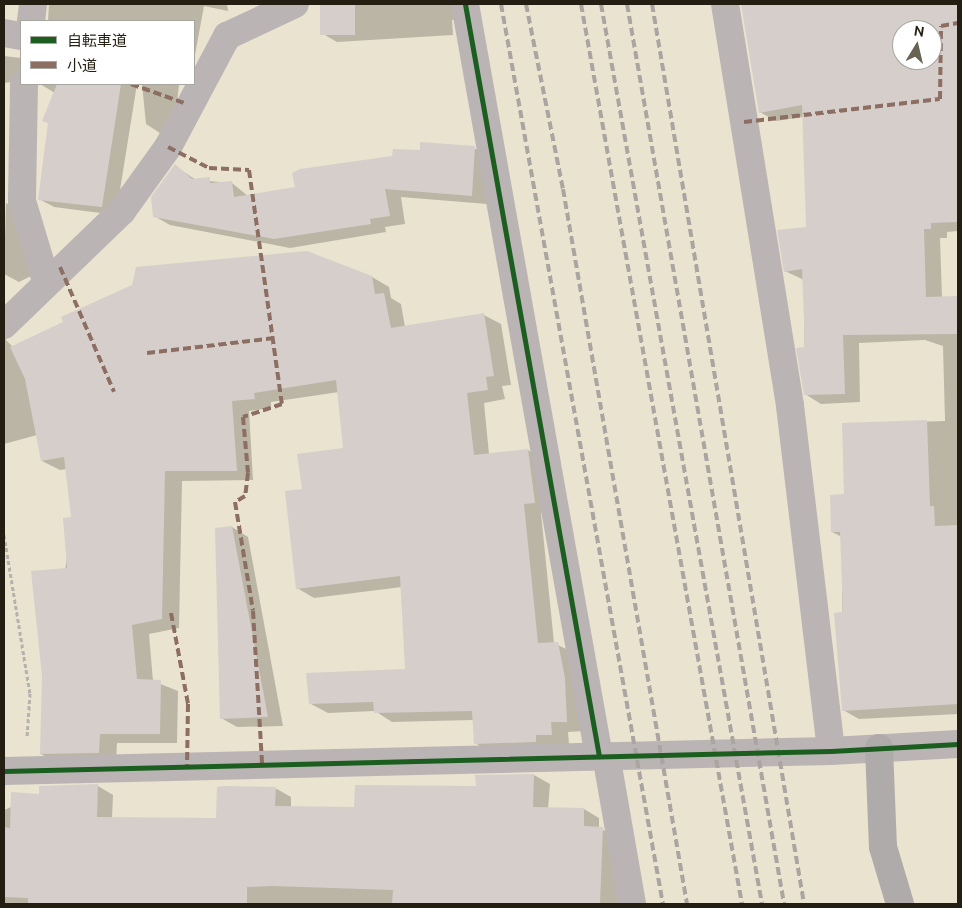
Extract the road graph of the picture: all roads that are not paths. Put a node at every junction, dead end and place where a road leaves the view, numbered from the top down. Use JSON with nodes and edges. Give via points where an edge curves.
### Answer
{"nodes":[{"id":1,"x":33,"y":4,"type":"edge"},
{"id":2,"x":295,"y":4,"type":"edge"},
{"id":3,"x":465,"y":4,"type":"edge"},
{"id":4,"x":725,"y":4,"type":"edge"},
{"id":5,"x":31,"y":20,"type":"edge"},
{"id":6,"x":4,"y":33,"type":"edge"},
{"id":7,"x":20,"y":36,"type":"edge"},
{"id":8,"x":24,"y":85,"type":"edge"},
{"id":9,"x":46,"y":281,"type":"junction"},
{"id":10,"x":4,"y":325,"type":"edge"},
{"id":11,"x":958,"y":744,"type":"edge"},
{"id":12,"x":879,"y":748,"type":"junction"},
{"id":13,"x":831,"y":751,"type":"junction"},
{"id":14,"x":602,"y":756,"type":"junction"},
{"id":15,"x":14,"y":771,"type":"edge"},
{"id":16,"x":632,"y":904,"type":"edge"},
{"id":17,"x":900,"y":904,"type":"edge"}],
"edges":[{"from":1,"to":5,"type":"street"},
{"from":2,"to":9,"type":"street","via":[[227,36],[168,147],[122,212]]},
{"from":3,"to":14,"type":"street"},
{"from":4,"to":13,"type":"street","via":[[790,406]]},
{"from":6,"to":7,"type":"street"},
{"from":8,"to":9,"type":"street","via":[[22,202]]},
{"from":9,"to":10,"type":"street"},
{"from":11,"to":12,"type":"street"},
{"from":12,"to":13,"type":"street"},
{"from":12,"to":17,"type":"street","via":[[883,847]]},
{"from":13,"to":14,"type":"street"},
{"from":14,"to":15,"type":"street"},
{"from":14,"to":16,"type":"street"}]}
